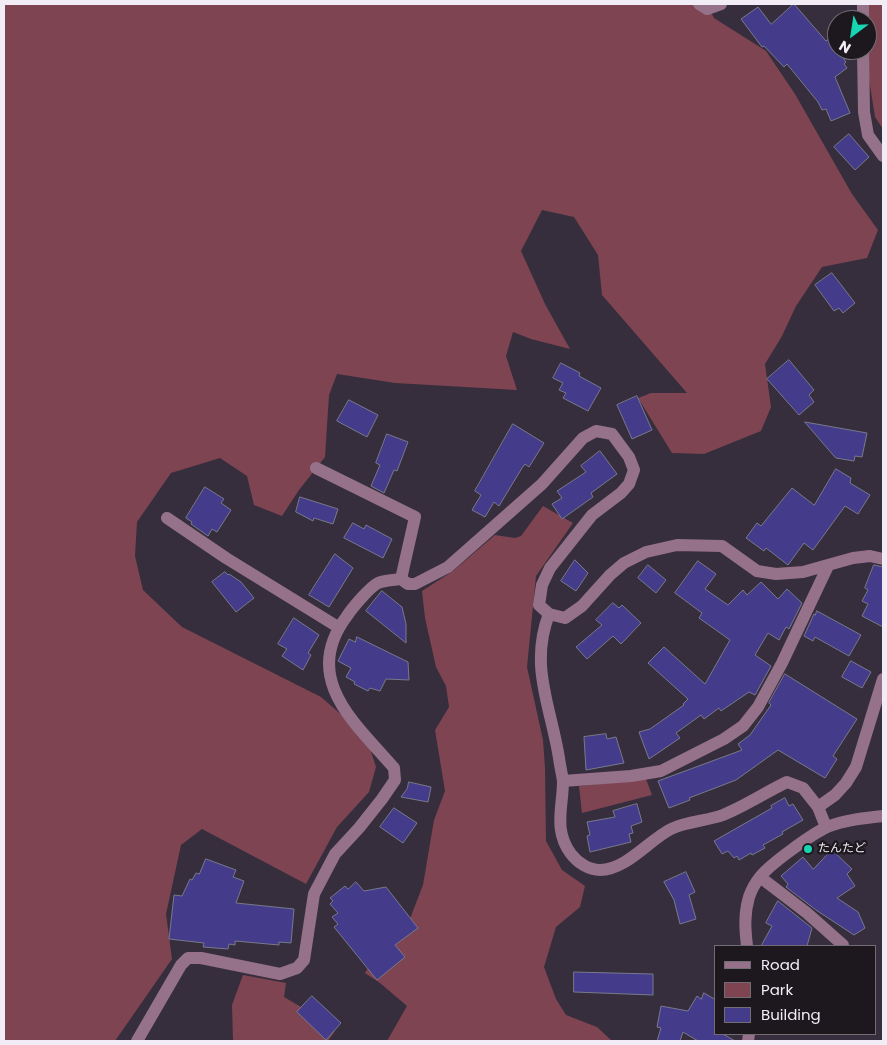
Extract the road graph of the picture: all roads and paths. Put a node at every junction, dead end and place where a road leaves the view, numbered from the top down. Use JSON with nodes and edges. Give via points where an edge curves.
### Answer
{"nodes":[{"id":1,"x":699,"y":4,"type":"edge"},
{"id":2,"x":722,"y":4,"type":"edge"},
{"id":3,"x":863,"y":60,"type":"edge"},
{"id":4,"x":883,"y":156,"type":"edge"},
{"id":5,"x":316,"y":468,"type":"dead end"},
{"id":6,"x":167,"y":518,"type":"dead end"},
{"id":7,"x":883,"y":559,"type":"edge"},
{"id":8,"x":828,"y":566,"type":"junction"},
{"id":9,"x":401,"y":579,"type":"junction"},
{"id":10,"x":549,"y":614,"type":"junction"},
{"id":11,"x":338,"y":627,"type":"junction"},
{"id":12,"x":883,"y":679,"type":"edge"},
{"id":13,"x":562,"y":781,"type":"junction"},
{"id":14,"x":818,"y":807,"type":"junction"},
{"id":15,"x":883,"y":816,"type":"edge"},
{"id":16,"x":826,"y":827,"type":"junction"},
{"id":17,"x":760,"y":877,"type":"junction"},
{"id":18,"x":747,"y":945,"type":"edge"},
{"id":19,"x":843,"y":945,"type":"dead end"},
{"id":20,"x":137,"y":1041,"type":"edge"}],
"edges":[{"from":1,"to":2,"type":"street","via":[[707,9]]},
{"from":3,"to":4,"type":"street","via":[[864,112],[868,135]]},
{"from":5,"to":9,"type":"street","via":[[415,518]]},
{"from":6,"to":11,"type":"street"},
{"from":7,"to":8,"type":"street","via":[[870,556],[853,558]]},
{"from":8,"to":10,"type":"street","via":[[776,574],[757,571],[722,546],[677,545],[646,552],[624,563],[582,606],[565,618]]},
{"from":8,"to":13,"type":"street","via":[[782,663],[758,707],[743,726],[661,771]]},
{"from":9,"to":10,"type":"street","via":[[415,584],[448,567],[542,484],[583,438],[596,431],[612,434],[634,470],[622,493],[592,516],[550,568],[538,605]]},
{"from":9,"to":11,"type":"street","via":[[377,584]]},
{"from":10,"to":13,"type":"street","via":[[543,628],[540,661]]},
{"from":11,"to":20,"type":"street","via":[[328,664],[331,686],[346,712],[394,768],[395,780],[336,854],[314,894],[304,960],[297,968],[280,974],[188,958]]},
{"from":12,"to":14,"type":"street","via":[[856,767],[835,796]]},
{"from":13,"to":14,"type":"street","via":[[561,836],[571,855],[583,866],[600,870],[623,864],[672,829],[722,815],[787,782],[803,788]]},
{"from":14,"to":16,"type":"street"},
{"from":15,"to":16,"type":"street"},
{"from":16,"to":17,"type":"street"},
{"from":17,"to":18,"type":"street","via":[[749,897],[744,920]]},
{"from":17,"to":19,"type":"street","via":[[808,913]]}]}
